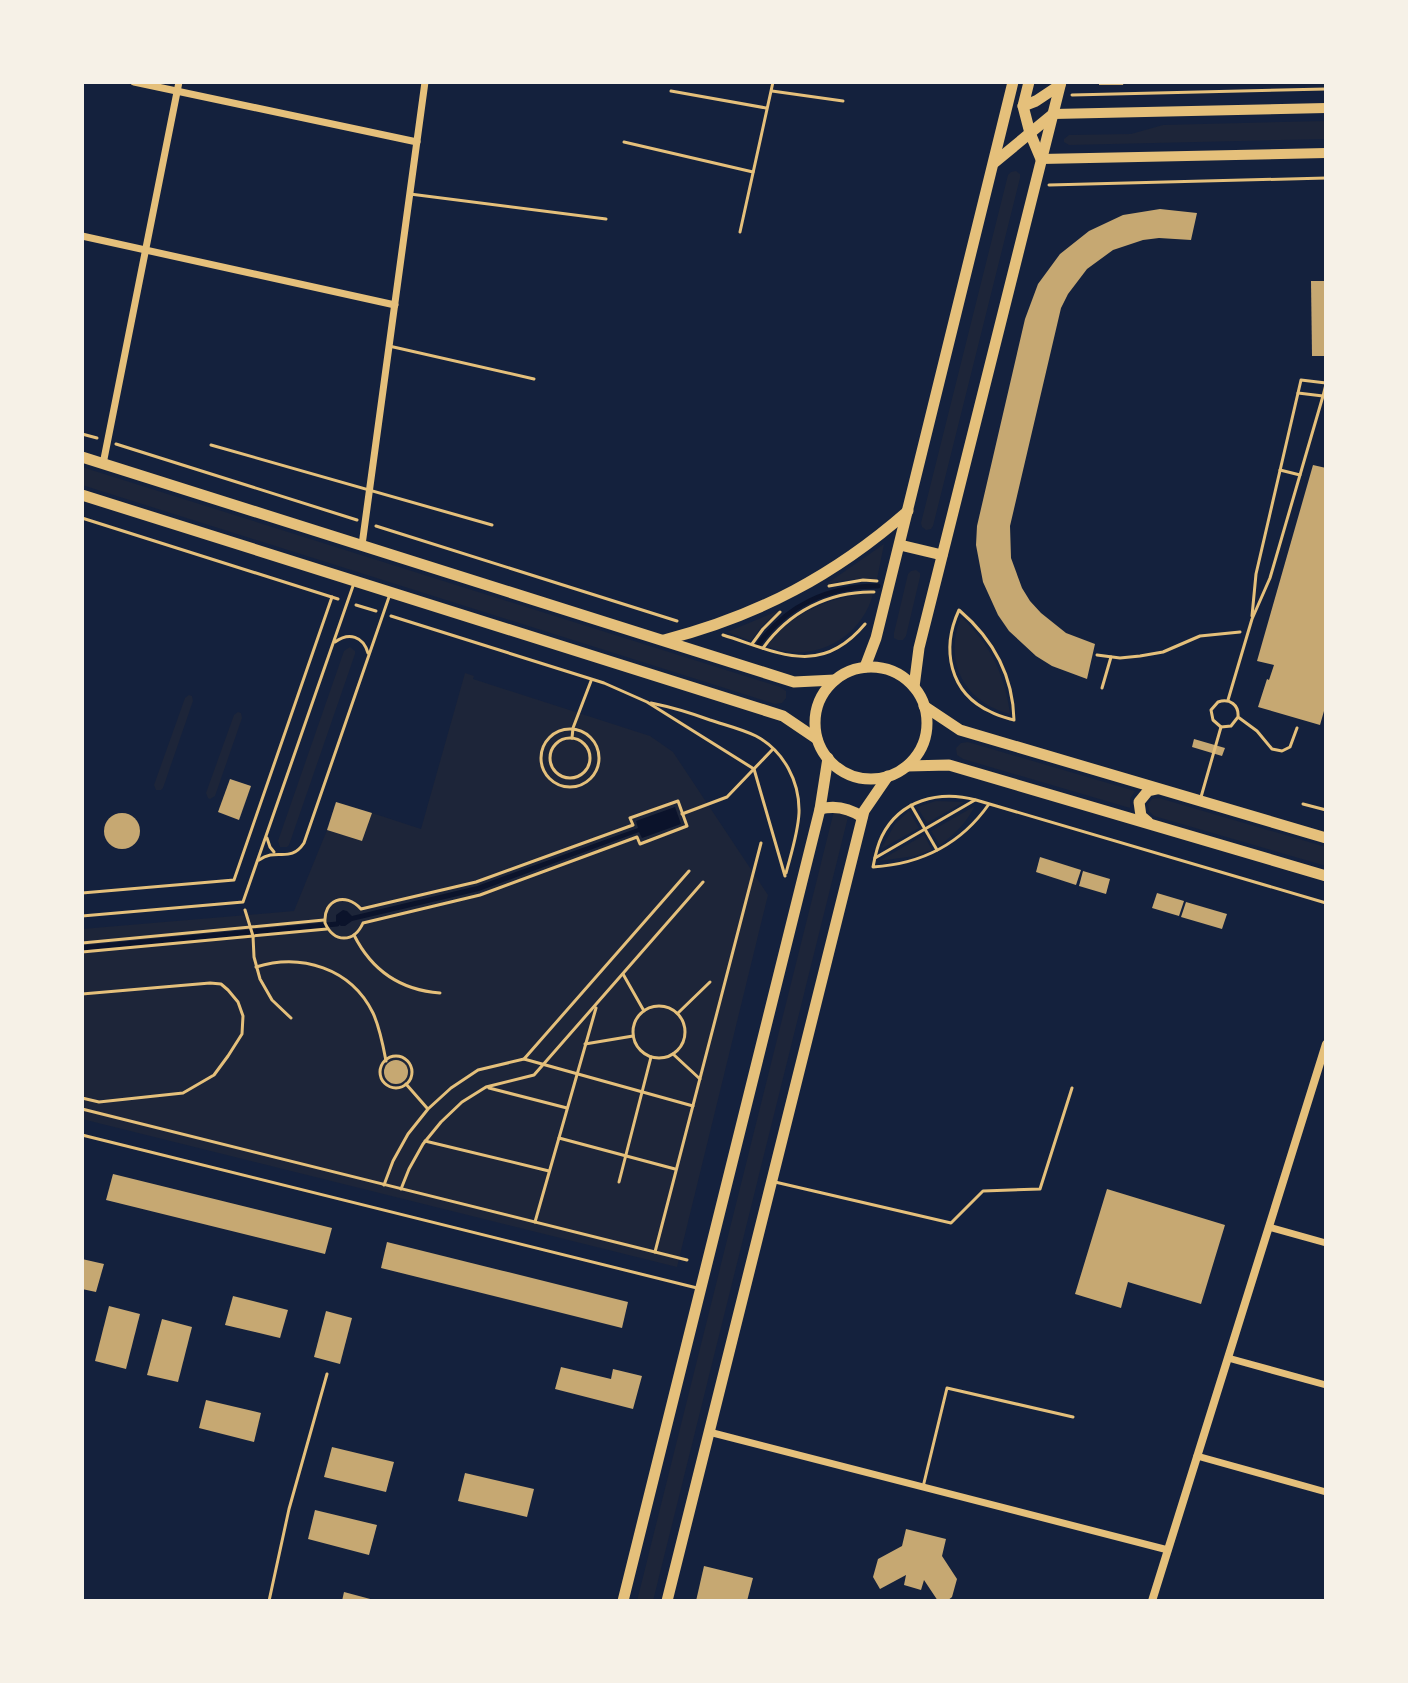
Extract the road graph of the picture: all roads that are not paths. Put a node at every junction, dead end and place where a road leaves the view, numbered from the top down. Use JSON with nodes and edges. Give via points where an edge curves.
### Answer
{"nodes":[{"id":1,"x":134,"y":82,"type":"edge"},
{"id":2,"x":179,"y":82,"type":"edge"},
{"id":3,"x":425,"y":82,"type":"edge"},
{"id":4,"x":773,"y":82,"type":"edge"},
{"id":5,"x":1013,"y":82,"type":"edge"},
{"id":6,"x":1029,"y":82,"type":"edge"},
{"id":7,"x":1060,"y":84,"type":"edge"},
{"id":8,"x":177,"y":91,"type":"junction"},
{"id":9,"x":671,"y":91,"type":"dead end"},
{"id":10,"x":771,"y":91,"type":"junction"},
{"id":11,"x":843,"y":101,"type":"dead end"},
{"id":12,"x":1023,"y":106,"type":"junction"},
{"id":13,"x":767,"y":108,"type":"junction"},
{"id":14,"x":1326,"y":108,"type":"edge"},
{"id":15,"x":1053,"y":114,"type":"junction"},
{"id":16,"x":1030,"y":133,"type":"junction"},
{"id":17,"x":417,"y":142,"type":"junction"},
{"id":18,"x":624,"y":142,"type":"dead end"},
{"id":19,"x":1326,"y":153,"type":"edge"},
{"id":20,"x":1041,"y":159,"type":"junction"},
{"id":21,"x":994,"y":162,"type":"junction"},
{"id":22,"x":753,"y":172,"type":"junction"},
{"id":23,"x":410,"y":194,"type":"junction"},
{"id":24,"x":606,"y":219,"type":"dead end"},
{"id":25,"x":740,"y":232,"type":"dead end"},
{"id":26,"x":82,"y":236,"type":"edge"},
{"id":27,"x":146,"y":250,"type":"junction"},
{"id":28,"x":395,"y":305,"type":"junction"},
{"id":29,"x":389,"y":346,"type":"junction"},
{"id":30,"x":534,"y":379,"type":"dead end"},
{"id":31,"x":1326,"y":384,"type":"edge"},
{"id":32,"x":1298,"y":393,"type":"junction"},
{"id":33,"x":1324,"y":396,"type":"edge"},
{"id":34,"x":211,"y":445,"type":"dead end"},
{"id":35,"x":82,"y":457,"type":"edge"},
{"id":36,"x":103,"y":464,"type":"junction"},
{"id":37,"x":1280,"y":470,"type":"junction"},
{"id":38,"x":1300,"y":475,"type":"junction"},
{"id":39,"x":370,"y":490,"type":"junction"},
{"id":40,"x":82,"y":495,"type":"edge"},
{"id":41,"x":908,"y":511,"type":"junction"},
{"id":42,"x":492,"y":525,"type":"dead end"},
{"id":43,"x":362,"y":545,"type":"junction"},
{"id":44,"x":900,"y":545,"type":"junction"},
{"id":45,"x":942,"y":555,"type":"junction"},
{"id":46,"x":354,"y":581,"type":"junction"},
{"id":47,"x":391,"y":592,"type":"junction"},
{"id":48,"x":1252,"y":619,"type":"junction"},
{"id":49,"x":664,"y":640,"type":"junction"},
{"id":50,"x":331,"y":648,"type":"junction"},
{"id":51,"x":367,"y":661,"type":"junction"},
{"id":52,"x":865,"y":667,"type":"junction"},
{"id":53,"x":835,"y":680,"type":"junction"},
{"id":54,"x":914,"y":687,"type":"junction"},
{"id":55,"x":1228,"y":700,"type":"junction"},
{"id":56,"x":924,"y":706,"type":"junction"},
{"id":57,"x":1238,"y":717,"type":"junction"},
{"id":58,"x":1221,"y":727,"type":"junction"},
{"id":59,"x":1297,"y":728,"type":"dead end"},
{"id":60,"x":817,"y":739,"type":"junction"},
{"id":61,"x":828,"y":758,"type":"junction"},
{"id":62,"x":907,"y":766,"type":"junction"},
{"id":63,"x":888,"y":776,"type":"junction"},
{"id":64,"x":1161,"y":789,"type":"junction"},
{"id":65,"x":1200,"y":801,"type":"junction"},
{"id":66,"x":820,"y":809,"type":"junction"},
{"id":67,"x":862,"y":817,"type":"junction"},
{"id":68,"x":1151,"y":824,"type":"junction"},
{"id":69,"x":268,"y":830,"type":"junction"},
{"id":70,"x":1326,"y":838,"type":"edge"},
{"id":71,"x":279,"y":854,"type":"junction"},
{"id":72,"x":255,"y":866,"type":"junction"},
{"id":73,"x":1326,"y":876,"type":"edge"},
{"id":74,"x":82,"y":916,"type":"edge"},
{"id":75,"x":1326,"y":1044,"type":"edge"},
{"id":76,"x":1072,"y":1088,"type":"dead end"},
{"id":77,"x":82,"y":1135,"type":"edge"},
{"id":78,"x":772,"y":1181,"type":"junction"},
{"id":79,"x":1269,"y":1227,"type":"junction"},
{"id":80,"x":1326,"y":1243,"type":"edge"},
{"id":81,"x":700,"y":1289,"type":"junction"},
{"id":82,"x":1228,"y":1358,"type":"junction"},
{"id":83,"x":327,"y":1374,"type":"dead end"},
{"id":84,"x":1326,"y":1385,"type":"edge"},
{"id":85,"x":1073,"y":1417,"type":"dead end"},
{"id":86,"x":709,"y":1432,"type":"junction"},
{"id":87,"x":1197,"y":1456,"type":"junction"},
{"id":88,"x":923,"y":1487,"type":"junction"},
{"id":89,"x":1326,"y":1492,"type":"edge"},
{"id":90,"x":1168,"y":1550,"type":"junction"},
{"id":91,"x":269,"y":1601,"type":"edge"},
{"id":92,"x":623,"y":1601,"type":"edge"},
{"id":93,"x":667,"y":1601,"type":"edge"},
{"id":94,"x":1152,"y":1601,"type":"edge"}],
"edges":[{"from":1,"to":8,"type":"street"},
{"from":2,"to":8,"type":"street"},
{"from":3,"to":17,"type":"street"},
{"from":4,"to":10,"type":"lane"},
{"from":5,"to":21,"type":"main road"},
{"from":6,"to":12,"type":"main road"},
{"from":7,"to":12,"type":"main road"},
{"from":7,"to":15,"type":"main road"},
{"from":8,"to":17,"type":"street"},
{"from":8,"to":27,"type":"street"},
{"from":9,"to":13,"type":"lane"},
{"from":10,"to":11,"type":"lane"},
{"from":10,"to":13,"type":"lane"},
{"from":12,"to":16,"type":"main road"},
{"from":13,"to":22,"type":"lane"},
{"from":14,"to":15,"type":"main road"},
{"from":15,"to":16,"type":"main road"},
{"from":15,"to":20,"type":"main road"},
{"from":16,"to":20,"type":"main road"},
{"from":16,"to":21,"type":"main road"},
{"from":17,"to":23,"type":"street"},
{"from":18,"to":22,"type":"lane"},
{"from":19,"to":20,"type":"main road"},
{"from":20,"to":45,"type":"main road"},
{"from":21,"to":41,"type":"main road"},
{"from":22,"to":25,"type":"lane"},
{"from":23,"to":24,"type":"lane"},
{"from":23,"to":28,"type":"street"},
{"from":26,"to":27,"type":"street"},
{"from":27,"to":28,"type":"street"},
{"from":27,"to":36,"type":"street"},
{"from":28,"to":29,"type":"street"},
{"from":29,"to":30,"type":"lane"},
{"from":29,"to":39,"type":"street"},
{"from":31,"to":32,"type":"lane","via":[[1301,380]]},
{"from":31,"to":33,"type":"lane"},
{"from":32,"to":33,"type":"lane"},
{"from":32,"to":37,"type":"lane"},
{"from":33,"to":38,"type":"lane"},
{"from":34,"to":39,"type":"lane"},
{"from":35,"to":36,"type":"main road"},
{"from":36,"to":43,"type":"main road"},
{"from":37,"to":38,"type":"lane"},
{"from":37,"to":48,"type":"lane","via":[[1256,574]]},
{"from":38,"to":48,"type":"lane","via":[[1270,578]]},
{"from":39,"to":42,"type":"lane"},
{"from":39,"to":43,"type":"street"},
{"from":40,"to":46,"type":"main road"},
{"from":41,"to":44,"type":"main road"},
{"from":41,"to":49,"type":"main road","via":[[808,584],[752,611]]},
{"from":43,"to":49,"type":"main road"},
{"from":44,"to":45,"type":"main road"},
{"from":44,"to":52,"type":"main road"},
{"from":45,"to":54,"type":"main road"},
{"from":46,"to":47,"type":"main road"},
{"from":46,"to":50,"type":"lane"},
{"from":47,"to":51,"type":"lane"},
{"from":47,"to":60,"type":"main road","via":[[783,716]]},
{"from":48,"to":55,"type":"lane"},
{"from":49,"to":53,"type":"main road","via":[[794,682]]},
{"from":50,"to":51,"type":"lane","via":[[343,636],[355,637],[365,644]]},
{"from":50,"to":69,"type":"lane"},
{"from":51,"to":71,"type":"lane","via":[[304,843],[297,852]]},
{"from":52,"to":53,"type":"main road"},
{"from":52,"to":54,"type":"main road","via":[[897,673]]},
{"from":53,"to":60,"type":"main road","via":[[817,707]]},
{"from":54,"to":56,"type":"main road"},
{"from":55,"to":57,"type":"lane","via":[[1237,707]]},
{"from":55,"to":58,"type":"lane","via":[[1211,710]]},
{"from":56,"to":62,"type":"main road","via":[[925,739]]},
{"from":56,"to":64,"type":"main road","via":[[960,730]]},
{"from":57,"to":58,"type":"lane","via":[[1231,726]]},
{"from":57,"to":59,"type":"lane","via":[[1272,749],[1282,751],[1290,747]]},
{"from":58,"to":65,"type":"lane"},
{"from":60,"to":61,"type":"main road"},
{"from":61,"to":63,"type":"main road","via":[[855,776]]},
{"from":61,"to":66,"type":"main road"},
{"from":62,"to":63,"type":"main road"},
{"from":62,"to":68,"type":"main road","via":[[949,765]]},
{"from":63,"to":67,"type":"main road"},
{"from":64,"to":65,"type":"main road"},
{"from":64,"to":68,"type":"main road","via":[[1148,791],[1139,802],[1141,816]]},
{"from":65,"to":70,"type":"main road"},
{"from":66,"to":67,"type":"main road","via":[[841,807]]},
{"from":66,"to":81,"type":"main road"},
{"from":67,"to":78,"type":"main road"},
{"from":68,"to":73,"type":"main road"},
{"from":69,"to":71,"type":"lane","via":[[267,842]]},
{"from":69,"to":72,"type":"lane"},
{"from":71,"to":72,"type":"lane","via":[[262,857]]},
{"from":72,"to":74,"type":"lane","via":[[243,902]]},
{"from":75,"to":79,"type":"street"},
{"from":76,"to":78,"type":"lane","via":[[1040,1189],[983,1191],[951,1223]]},
{"from":77,"to":81,"type":"lane"},
{"from":78,"to":86,"type":"main road"},
{"from":79,"to":80,"type":"street"},
{"from":79,"to":82,"type":"street"},
{"from":81,"to":92,"type":"main road"},
{"from":82,"to":84,"type":"street"},
{"from":82,"to":87,"type":"street"},
{"from":83,"to":91,"type":"lane"},
{"from":85,"to":88,"type":"lane","via":[[947,1388]]},
{"from":86,"to":88,"type":"street"},
{"from":86,"to":93,"type":"main road"},
{"from":87,"to":89,"type":"street"},
{"from":87,"to":90,"type":"street"},
{"from":88,"to":90,"type":"street"},
{"from":90,"to":94,"type":"street"}]}
